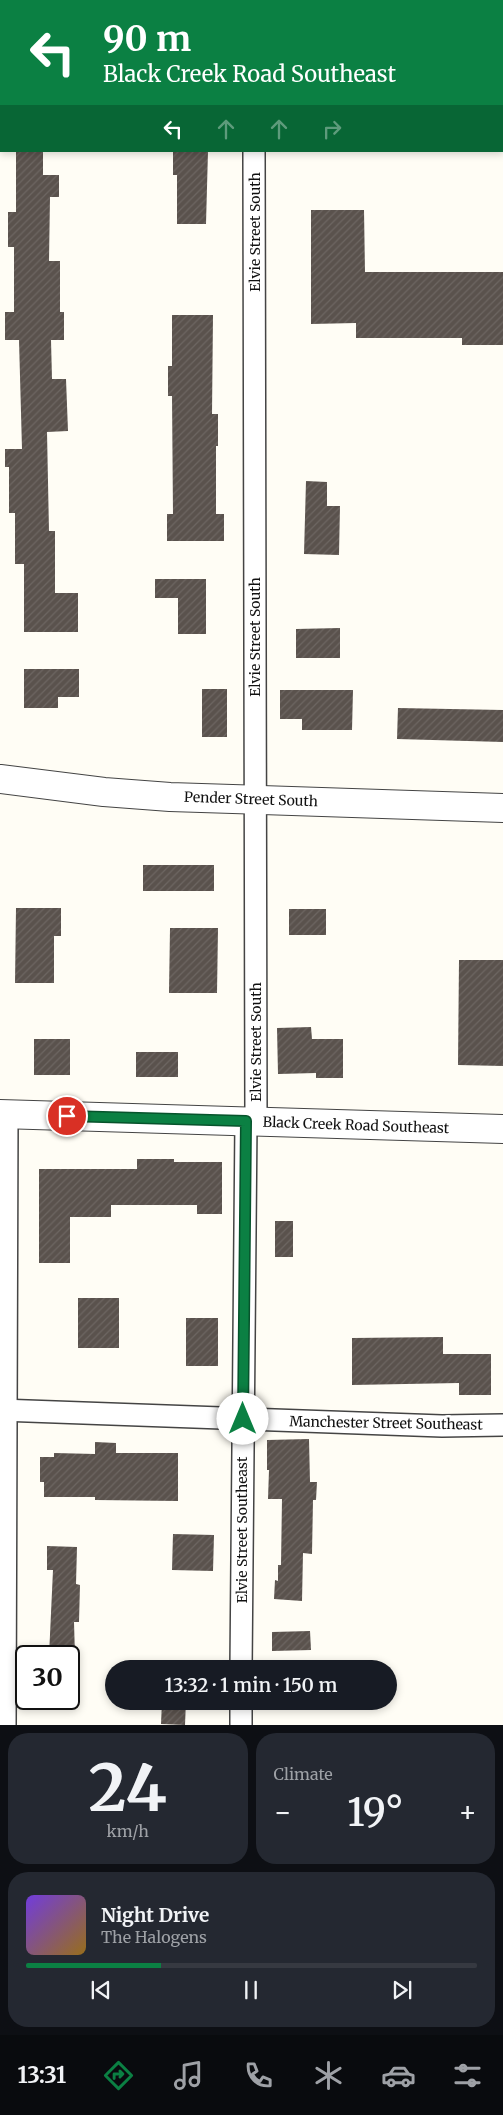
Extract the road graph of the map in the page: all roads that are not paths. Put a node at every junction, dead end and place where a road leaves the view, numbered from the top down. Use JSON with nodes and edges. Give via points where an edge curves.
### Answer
{"nodes":[{"id":1,"x":254,"y":152,"type":"edge"},
{"id":2,"x":0,"y":780,"type":"edge"},
{"id":3,"x":256,"y":799,"type":"junction"},
{"id":4,"x":503,"y":808,"type":"edge"},
{"id":5,"x":4,"y":1114,"type":"edge"},
{"id":6,"x":251,"y":1122,"type":"junction"},
{"id":7,"x":503,"y":1129,"type":"edge"},
{"id":8,"x":3,"y":1410,"type":"edge"},
{"id":9,"x":243,"y":1419,"type":"junction"},
{"id":10,"x":503,"y":1425,"type":"edge"},
{"id":11,"x":241,"y":1660,"type":"edge"},
{"id":12,"x":241,"y":1710,"type":"edge"},
{"id":13,"x":4,"y":1725,"type":"edge"},
{"id":14,"x":241,"y":1725,"type":"edge"}],
"edges":[{"from":1,"to":3,"type":"street","name":"Elvie Street South"},
{"from":2,"to":3,"type":"street","name":"Pender Street South","via":[[132,794]]},
{"from":3,"to":4,"type":"street","name":"Pender Street South"},
{"from":3,"to":6,"type":"street","name":"Elvie Street South"},
{"from":5,"to":6,"type":"street","name":"Black Creek Road Southeast"},
{"from":5,"to":8,"type":"street"},
{"from":6,"to":7,"type":"street","name":"Black Creek Road Southeast"},
{"from":6,"to":9,"type":"street","name":"Elvie Street Southeast"},
{"from":8,"to":9,"type":"street","name":"Manchester Street Southeast"},
{"from":8,"to":13,"type":"street"},
{"from":9,"to":10,"type":"street","name":"Manchester Street Southeast"},
{"from":9,"to":11,"type":"street","name":"Elvie Street Southeast"},
{"from":12,"to":14,"type":"street"}]}
